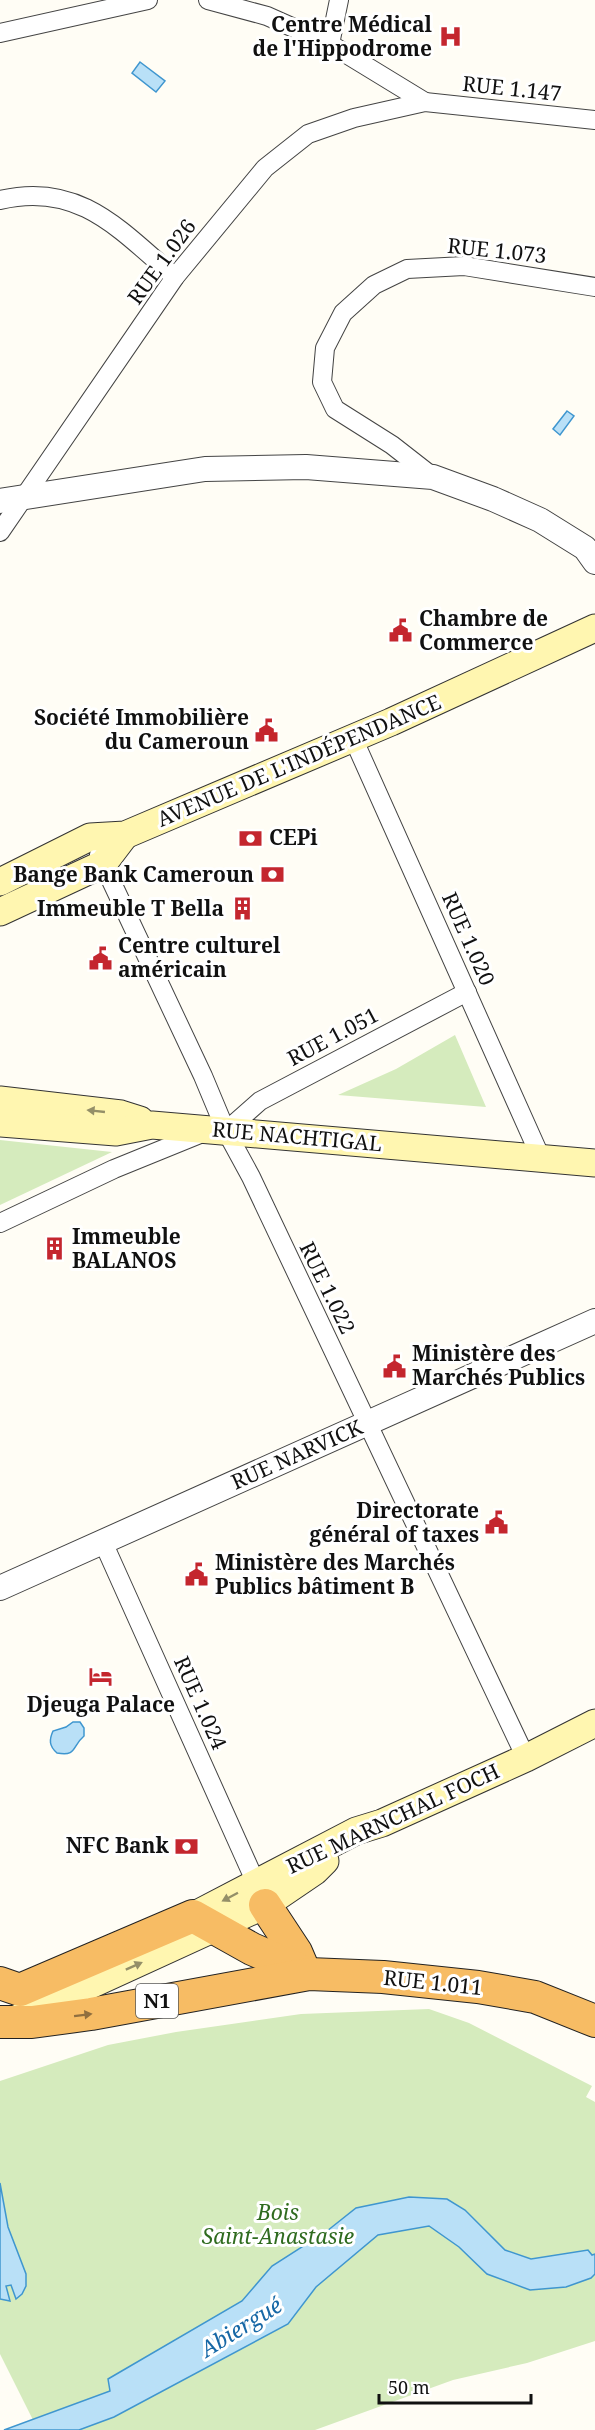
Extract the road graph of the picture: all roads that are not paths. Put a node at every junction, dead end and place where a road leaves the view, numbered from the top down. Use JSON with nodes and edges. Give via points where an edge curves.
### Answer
{"nodes":[{"id":1,"x":148,"y":0,"type":"edge"},
{"id":2,"x":208,"y":0,"type":"edge"},
{"id":3,"x":339,"y":0,"type":"edge"},
{"id":4,"x":0,"y":33,"type":"edge"},
{"id":5,"x":330,"y":44,"type":"junction"},
{"id":6,"x":425,"y":102,"type":"junction"},
{"id":7,"x":595,"y":120,"type":"edge"},
{"id":8,"x":0,"y":200,"type":"edge"},
{"id":9,"x":175,"y":277,"type":"junction"},
{"id":10,"x":595,"y":287,"type":"edge"},
{"id":11,"x":433,"y":477,"type":"junction"},
{"id":12,"x":25,"y":498,"type":"junction"},
{"id":13,"x":0,"y":501,"type":"edge"},
{"id":14,"x":0,"y":532,"type":"edge"},
{"id":15,"x":595,"y":561,"type":"edge"},
{"id":16,"x":595,"y":628,"type":"edge"},
{"id":17,"x":354,"y":738,"type":"junction"},
{"id":18,"x":125,"y":835,"type":"junction"},
{"id":19,"x":90,"y":837,"type":"junction"},
{"id":20,"x":103,"y":864,"type":"junction"},
{"id":21,"x":0,"y":882,"type":"edge"},
{"id":22,"x":0,"y":912,"type":"edge"},
{"id":23,"x":467,"y":992,"type":"junction"},
{"id":24,"x":0,"y":1100,"type":"edge"},
{"id":25,"x":0,"y":1123,"type":"edge"},
{"id":26,"x":152,"y":1125,"type":"junction"},
{"id":27,"x":218,"y":1130,"type":"junction"},
{"id":28,"x":542,"y":1158,"type":"junction"},
{"id":29,"x":595,"y":1163,"type":"edge"},
{"id":30,"x":0,"y":1222,"type":"edge"},
{"id":31,"x":595,"y":1321,"type":"edge"},
{"id":32,"x":368,"y":1423,"type":"junction"},
{"id":33,"x":103,"y":1542,"type":"junction"},
{"id":34,"x":0,"y":1588,"type":"edge"},
{"id":35,"x":595,"y":1724,"type":"edge"},
{"id":36,"x":526,"y":1758,"type":"junction"},
{"id":37,"x":261,"y":1894,"type":"junction"},
{"id":38,"x":205,"y":1923,"type":"junction"},
{"id":39,"x":307,"y":1973,"type":"junction"},
{"id":40,"x":556,"y":2004,"type":"junction"},
{"id":41,"x":4,"y":2007,"type":"edge"},
{"id":42,"x":595,"y":2021,"type":"edge"},
{"id":43,"x":595,"y":2031,"type":"edge"}],
"edges":[{"from":1,"to":4,"type":"street"},
{"from":2,"to":5,"type":"street","via":[[267,16]]},
{"from":3,"to":5,"type":"street"},
{"from":5,"to":6,"type":"street"},
{"from":6,"to":7,"type":"street","name":"RUE 1.147"},
{"from":6,"to":9,"type":"street","name":"RUE 1.026","via":[[354,118],[308,134],[265,168]]},
{"from":8,"to":9,"type":"street","via":[[15,196],[61,197],[93,209]]},
{"from":9,"to":12,"type":"street","name":"RUE 1.026"},
{"from":10,"to":11,"type":"street","name":"RUE 1.073","via":[[464,266],[407,268],[374,285],[343,312],[325,348],[322,382],[335,410],[392,445]]},
{"from":11,"to":12,"type":"street","via":[[306,467],[205,469]]},
{"from":11,"to":15,"type":"street","via":[[540,520],[585,548]]},
{"from":12,"to":13,"type":"street"},
{"from":12,"to":14,"type":"street","name":"RUE 1.026"},
{"from":16,"to":17,"type":"main road","name":"AVENUE DE L'INDÉPENDANCE"},
{"from":17,"to":18,"type":"main road","name":"AVENUE DE L'INDÉPENDANCE"},
{"from":17,"to":23,"type":"street","name":"RUE 1.020"},
{"from":18,"to":19,"type":"main road","name":"AVENUE DE L'INDÉPENDANCE"},
{"from":18,"to":20,"type":"main road"},
{"from":19,"to":20,"type":"street","name":"RUE 1.022"},
{"from":19,"to":21,"type":"main road","name":"AVENUE DE L'INDÉPENDANCE"},
{"from":20,"to":22,"type":"main road"},
{"from":20,"to":27,"type":"street","name":"RUE 1.022","via":[[203,1076]]},
{"from":23,"to":27,"type":"street","name":"RUE 1.051","via":[[260,1101]]},
{"from":23,"to":28,"type":"street","name":"RUE 1.020"},
{"from":26,"to":24,"type":"main road","one_way":true,"via":[[121,1114]]},
{"from":25,"to":26,"type":"main road","name":"RUE NACHTIGAL","via":[[116,1132]]},
{"from":26,"to":27,"type":"main road","name":"RUE NACHTIGAL"},
{"from":27,"to":28,"type":"main road","name":"RUE NACHTIGAL"},
{"from":27,"to":30,"type":"street","name":"RUE 1.051","via":[[114,1170]]},
{"from":27,"to":32,"type":"street","name":"RUE 1.022","via":[[251,1177]]},
{"from":28,"to":29,"type":"main road","name":"RUE NACHTIGAL"},
{"from":31,"to":32,"type":"street","name":"RUE NARVICK"},
{"from":32,"to":33,"type":"street","name":"RUE NARVICK"},
{"from":32,"to":36,"type":"street","name":"RUE 1.022"},
{"from":33,"to":34,"type":"street","name":"RUE NARVICK"},
{"from":33,"to":37,"type":"street","name":"RUE 1.024"},
{"from":35,"to":36,"type":"main road","name":"RUE MARNCHAL FOCH"},
{"from":36,"to":37,"type":"main road","name":"RUE MARNCHAL FOCH","via":[[356,1831],[315,1871]]},
{"from":37,"to":38,"type":"main road"},
{"from":37,"to":39,"type":"highway"},
{"from":38,"to":39,"type":"highway","number":"N1"},
{"from":38,"to":41,"type":"highway","number":"N1"},
{"from":39,"to":40,"type":"highway","name":"RUE 1.011","number":"N1","via":[[448,1984],[535,1997]]},
{"from":41,"to":39,"type":"highway","number":"N1","one_way":true,"via":[[91,2014]]},
{"from":40,"to":42,"type":"highway","name":"RUE 1.011","number":"N1"},
{"from":40,"to":43,"type":"highway","name":"RUE 1.011","number":"N1"}]}
